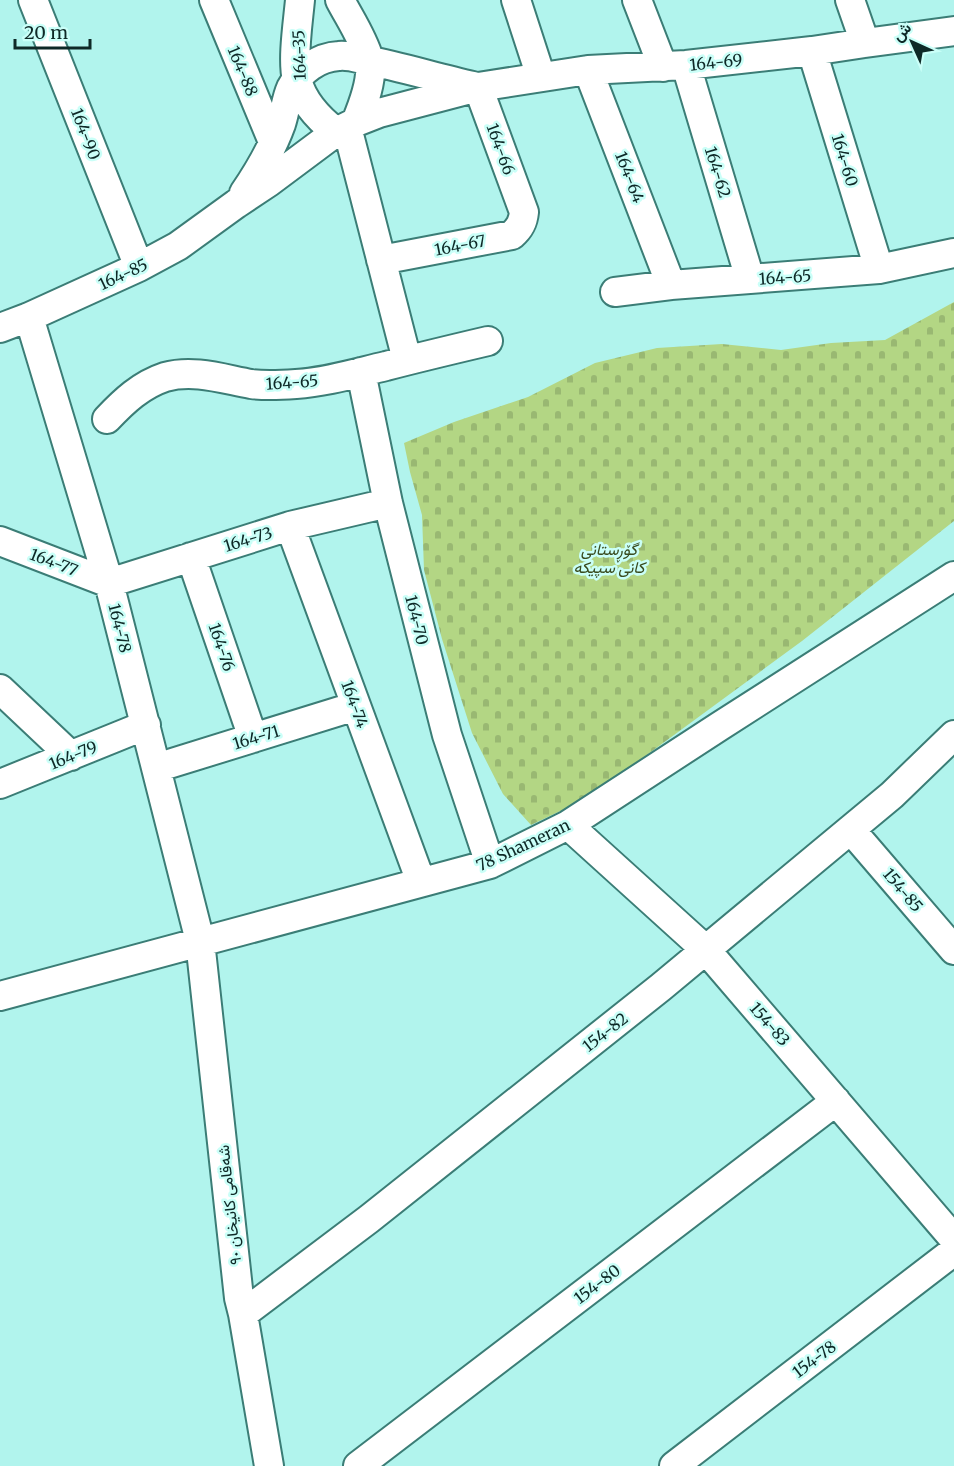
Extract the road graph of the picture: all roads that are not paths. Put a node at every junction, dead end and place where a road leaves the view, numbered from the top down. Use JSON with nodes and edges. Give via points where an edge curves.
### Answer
{"nodes":[{"id":1,"x":33,"y":0,"type":"edge"},
{"id":2,"x":214,"y":0,"type":"edge"},
{"id":3,"x":300,"y":0,"type":"edge"},
{"id":4,"x":340,"y":0,"type":"edge"},
{"id":5,"x":516,"y":0,"type":"edge"},
{"id":6,"x":637,"y":0,"type":"edge"},
{"id":7,"x":850,"y":0,"type":"edge"},
{"id":8,"x":954,"y":31,"type":"edge"},
{"id":9,"x":865,"y":43,"type":"junction"},
{"id":10,"x":812,"y":51,"type":"junction"},
{"id":11,"x":369,"y":60,"type":"junction"},
{"id":12,"x":674,"y":66,"type":"junction"},
{"id":13,"x":588,"y":70,"type":"junction"},
{"id":14,"x":541,"y":77,"type":"junction"},
{"id":15,"x":297,"y":79,"type":"junction"},
{"id":16,"x":478,"y":87,"type":"junction"},
{"id":17,"x":346,"y":127,"type":"junction"},
{"id":18,"x":273,"y":142,"type":"junction"},
{"id":19,"x":236,"y":204,"type":"junction"},
{"id":20,"x":525,"y":212,"type":"joint"},
{"id":21,"x":954,"y":253,"type":"edge"},
{"id":22,"x":381,"y":260,"type":"junction"},
{"id":23,"x":139,"y":267,"type":"junction"},
{"id":24,"x":879,"y":269,"type":"junction"},
{"id":25,"x":750,"y":279,"type":"junction"},
{"id":26,"x":671,"y":285,"type":"junction"},
{"id":27,"x":615,"y":292,"type":"dead end"},
{"id":28,"x":10,"y":328,"type":"edge"},
{"id":29,"x":488,"y":340,"type":"dead end"},
{"id":30,"x":407,"y":360,"type":"junction"},
{"id":31,"x":361,"y":372,"type":"junction"},
{"id":32,"x":107,"y":419,"type":"dead end"},
{"id":33,"x":388,"y":503,"type":"junction"},
{"id":34,"x":290,"y":526,"type":"junction"},
{"id":35,"x":0,"y":541,"type":"edge"},
{"id":36,"x":191,"y":557,"type":"junction"},
{"id":37,"x":954,"y":576,"type":"edge"},
{"id":38,"x":109,"y":583,"type":"junction"},
{"id":39,"x":0,"y":689,"type":"edge"},
{"id":40,"x":356,"y":706,"type":"junction"},
{"id":41,"x":146,"y":725,"type":"junction"},
{"id":42,"x":954,"y":735,"type":"edge"},
{"id":43,"x":253,"y":738,"type":"junction"},
{"id":44,"x":71,"y":756,"type":"junction"},
{"id":45,"x":156,"y":768,"type":"junction"},
{"id":46,"x":0,"y":784,"type":"edge"},
{"id":47,"x":568,"y":825,"type":"junction"},
{"id":48,"x":851,"y":830,"type":"junction"},
{"id":49,"x":490,"y":864,"type":"junction"},
{"id":50,"x":421,"y":882,"type":"junction"},
{"id":51,"x":200,"y":941,"type":"junction"},
{"id":52,"x":706,"y":950,"type":"junction"},
{"id":53,"x":954,"y":950,"type":"edge"},
{"id":54,"x":2,"y":989,"type":"edge"},
{"id":55,"x":836,"y":1101,"type":"junction"},
{"id":56,"x":954,"y":1239,"type":"edge"},
{"id":57,"x":954,"y":1251,"type":"edge"},
{"id":58,"x":243,"y":1314,"type":"junction"},
{"id":59,"x":269,"y":1466,"type":"edge"},
{"id":60,"x":358,"y":1466,"type":"edge"},
{"id":61,"x":674,"y":1466,"type":"edge"}],
"edges":[{"from":1,"to":23,"type":"street","name":"164-90"},
{"from":2,"to":18,"type":"street","name":"164-88"},
{"from":3,"to":15,"type":"street","name":"164-35"},
{"from":4,"to":11,"type":"street"},
{"from":5,"to":14,"type":"street"},
{"from":6,"to":12,"type":"street","name":"164-62"},
{"from":7,"to":9,"type":"street"},
{"from":8,"to":9,"type":"street","name":"164-69"},
{"from":9,"to":10,"type":"street","name":"164-69"},
{"from":10,"to":12,"type":"street","name":"164-69"},
{"from":10,"to":24,"type":"street","name":"164-60"},
{"from":11,"to":15,"type":"street","name":"164-69","via":[[351,56],[327,58],[306,69]]},
{"from":11,"to":16,"type":"street","name":"164-69"},
{"from":11,"to":17,"type":"street","via":[[363,105]]},
{"from":12,"to":13,"type":"street","name":"164-69"},
{"from":12,"to":25,"type":"street","name":"164-62"},
{"from":13,"to":14,"type":"street","name":"164-69"},
{"from":13,"to":26,"type":"street","name":"164-64"},
{"from":14,"to":16,"type":"street","name":"164-69"},
{"from":15,"to":17,"type":"street","name":"164-35","via":[[316,114]]},
{"from":15,"to":18,"type":"street","name":"164-85"},
{"from":16,"to":17,"type":"street","name":"164-69","via":[[379,113]]},
{"from":16,"to":20,"type":"street","name":"164-66"},
{"from":17,"to":19,"type":"street","name":"164-85"},
{"from":17,"to":22,"type":"street"},
{"from":18,"to":19,"type":"street","name":"164-85"},
{"from":19,"to":23,"type":"street","name":"164-85","via":[[178,246]]},
{"from":20,"to":22,"type":"street","name":"164-67","via":[[519,229],[512,235]]},
{"from":21,"to":24,"type":"street","name":"164-65"},
{"from":22,"to":30,"type":"street"},
{"from":23,"to":28,"type":"street","name":"164-85"},
{"from":24,"to":25,"type":"street","name":"164-65"},
{"from":25,"to":26,"type":"street","name":"164-65"},
{"from":26,"to":27,"type":"street","name":"164-65"},
{"from":28,"to":38,"type":"street","name":"164-78"},
{"from":29,"to":30,"type":"street","name":"164-65"},
{"from":30,"to":31,"type":"street","name":"164-65"},
{"from":31,"to":32,"type":"street","name":"164-65","via":[[267,386],[178,374],[137,391]]},
{"from":31,"to":33,"type":"street","name":"164-70"},
{"from":33,"to":34,"type":"street","name":"164-73"},
{"from":33,"to":49,"type":"street","name":"164-70","via":[[447,735]]},
{"from":34,"to":36,"type":"street","name":"164-73"},
{"from":34,"to":40,"type":"street","name":"164-74"},
{"from":35,"to":38,"type":"street","name":"164-77"},
{"from":36,"to":38,"type":"street","name":"164-73"},
{"from":36,"to":43,"type":"street","name":"164-76"},
{"from":37,"to":47,"type":"street","name":"78 Shameran"},
{"from":38,"to":41,"type":"street","name":"164-78"},
{"from":39,"to":44,"type":"street"},
{"from":40,"to":43,"type":"street","name":"164-71"},
{"from":40,"to":50,"type":"street","name":"164-74"},
{"from":41,"to":44,"type":"street","name":"164-79"},
{"from":41,"to":45,"type":"street","name":"164-78"},
{"from":42,"to":48,"type":"street","name":"154-82"},
{"from":43,"to":45,"type":"street","name":"164-71"},
{"from":44,"to":46,"type":"street","name":"164-79"},
{"from":45,"to":51,"type":"street","name":"164-78"},
{"from":47,"to":49,"type":"street","name":"78 Shameran"},
{"from":47,"to":52,"type":"street","name":"154-83"},
{"from":48,"to":52,"type":"street","name":"154-82"},
{"from":48,"to":53,"type":"street","name":"154-85"},
{"from":49,"to":50,"type":"street","name":"78 Shameran"},
{"from":50,"to":51,"type":"street","name":"78 Shameran"},
{"from":51,"to":54,"type":"street","name":"78 Shameran"},
{"from":51,"to":58,"type":"street","name":"شەقامی کانیخان ٩٠"},
{"from":52,"to":55,"type":"street","name":"154-83"},
{"from":52,"to":58,"type":"street","name":"154-82","via":[[369,1219]]},
{"from":55,"to":56,"type":"street","name":"154-83"},
{"from":55,"to":60,"type":"street","name":"154-80"},
{"from":57,"to":61,"type":"street","name":"154-78"},
{"from":58,"to":59,"type":"street","name":"شەقامی کانیخان ٩٠"}]}
